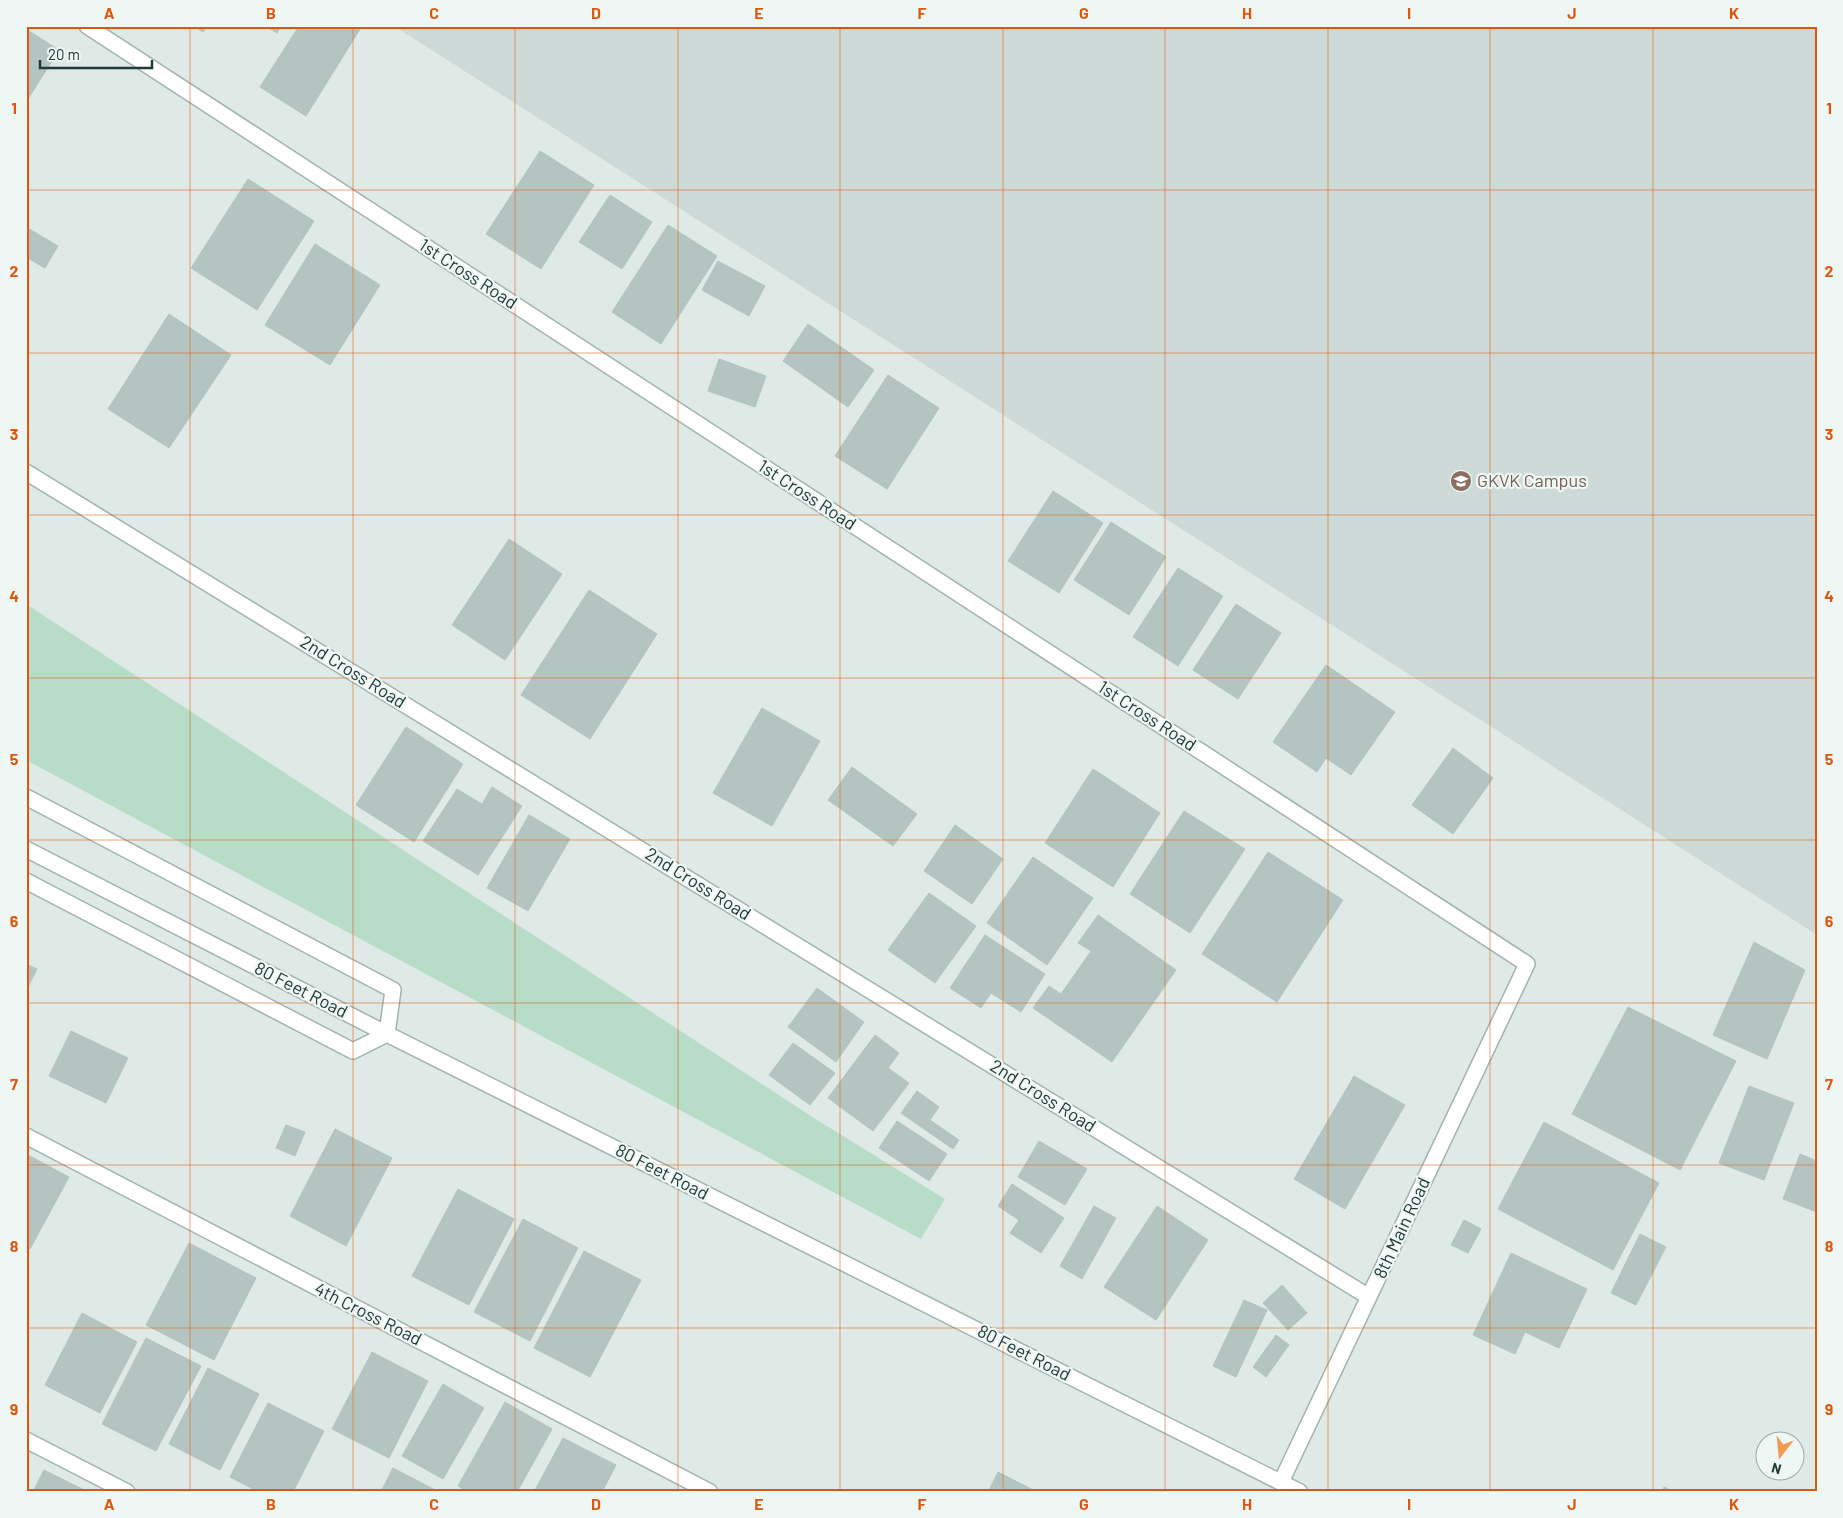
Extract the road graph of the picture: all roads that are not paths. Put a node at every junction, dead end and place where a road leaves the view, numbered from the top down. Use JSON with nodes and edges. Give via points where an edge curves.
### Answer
{"nodes":[{"id":1,"x":87,"y":26,"type":"edge"},
{"id":2,"x":26,"y":472,"type":"edge"},
{"id":3,"x":26,"y":797,"type":"edge"},
{"id":4,"x":26,"y":850,"type":"edge"},
{"id":5,"x":26,"y":881,"type":"edge"},
{"id":6,"x":1527,"y":964,"type":"joint"},
{"id":7,"x":387,"y":1034,"type":"junction"},
{"id":8,"x":26,"y":1136,"type":"edge"},
{"id":9,"x":1369,"y":1297,"type":"junction"},
{"id":10,"x":26,"y":1440,"type":"edge"},
{"id":11,"x":1278,"y":1487,"type":"edge"},
{"id":12,"x":127,"y":1492,"type":"edge"},
{"id":13,"x":710,"y":1492,"type":"edge"},
{"id":14,"x":1300,"y":1492,"type":"edge"}],
"edges":[{"from":1,"to":6,"type":"street","name":"1st Cross Road"},
{"from":2,"to":9,"type":"street","name":"2nd Cross Road"},
{"from":3,"to":7,"type":"street","via":[[393,990]]},
{"from":4,"to":7,"type":"street","name":"80 Feet Road"},
{"from":5,"to":7,"type":"street","via":[[353,1051]]},
{"from":6,"to":9,"type":"street","name":"8th Main Road"},
{"from":7,"to":11,"type":"street","name":"80 Feet Road"},
{"from":8,"to":13,"type":"street","name":"4th Cross Road"},
{"from":9,"to":11,"type":"street","name":"8th Main Road"},
{"from":10,"to":12,"type":"street"},
{"from":11,"to":14,"type":"street","name":"80 Feet Road"}]}
